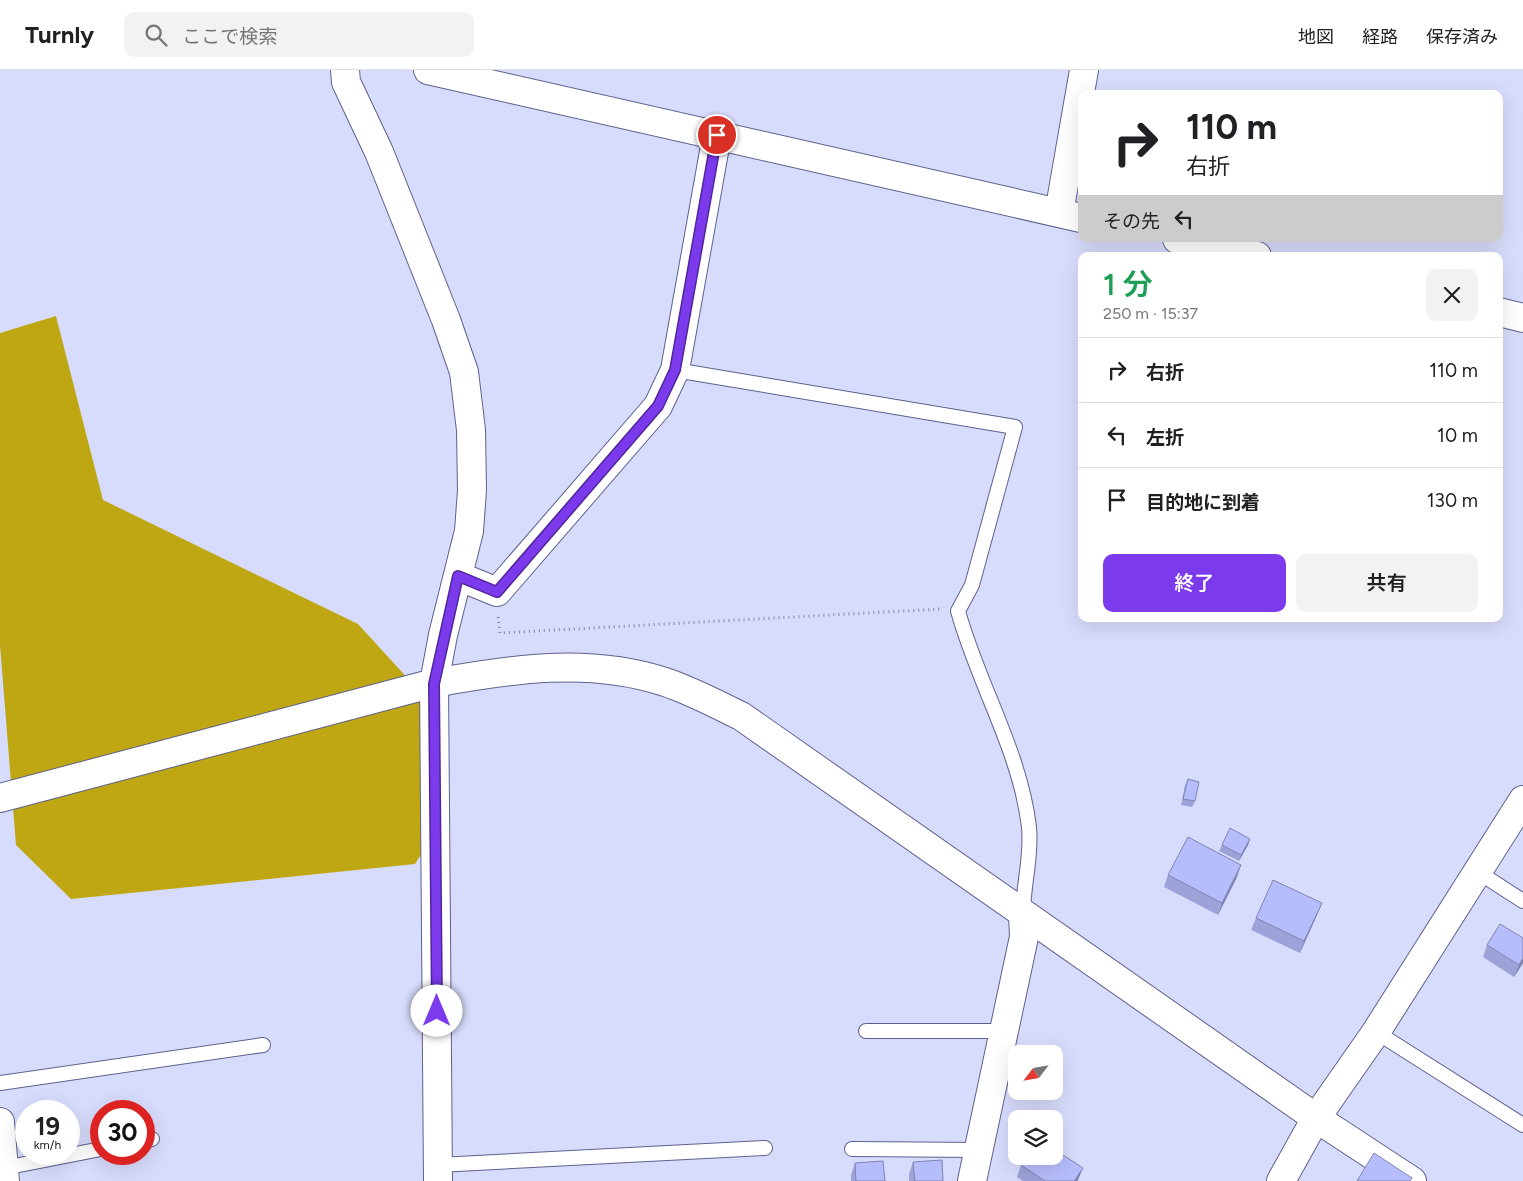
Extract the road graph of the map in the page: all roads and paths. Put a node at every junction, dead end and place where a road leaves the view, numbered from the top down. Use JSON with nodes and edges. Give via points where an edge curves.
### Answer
{"nodes":[{"id":1,"x":345,"y":70,"type":"edge"},
{"id":2,"x":428,"y":70,"type":"edge"},
{"id":3,"x":1084,"y":70,"type":"edge"},
{"id":4,"x":1082,"y":90,"type":"edge"},
{"id":5,"x":1078,"y":132,"type":"edge"},
{"id":6,"x":717,"y":135,"type":"junction"},
{"id":7,"x":1070,"y":215,"type":"edge"},
{"id":8,"x":1191,"y":242,"type":"edge"},
{"id":9,"x":1238,"y":252,"type":"edge"},
{"id":10,"x":1503,"y":313,"type":"edge"},
{"id":11,"x":1523,"y":318,"type":"edge"},
{"id":12,"x":675,"y":370,"type":"junction"},
{"id":13,"x":458,"y":576,"type":"junction"},
{"id":14,"x":497,"y":592,"type":"junction"},
{"id":15,"x":958,"y":611,"type":"junction"},
{"id":16,"x":434,"y":684,"type":"junction"},
{"id":17,"x":0,"y":798,"type":"edge"},
{"id":18,"x":1523,"y":800,"type":"edge"},
{"id":19,"x":1478,"y":872,"type":"junction"},
{"id":20,"x":1523,"y":901,"type":"edge"},
{"id":21,"x":1023,"y":914,"type":"junction"},
{"id":22,"x":866,"y":1031,"type":"dead end"},
{"id":23,"x":1006,"y":1032,"type":"junction"},
{"id":24,"x":1376,"y":1032,"type":"junction"},
{"id":25,"x":263,"y":1045,"type":"dead end"},
{"id":26,"x":0,"y":1083,"type":"edge"},
{"id":27,"x":1316,"y":1118,"type":"junction"},
{"id":28,"x":0,"y":1122,"type":"edge"},
{"id":29,"x":1523,"y":1125,"type":"edge"},
{"id":30,"x":765,"y":1148,"type":"dead end"},
{"id":31,"x":852,"y":1149,"type":"dead end"},
{"id":32,"x":979,"y":1150,"type":"junction"},
{"id":33,"x":90,"y":1152,"type":"edge"},
{"id":34,"x":438,"y":1173,"type":"edge"},
{"id":35,"x":4,"y":1174,"type":"edge"},
{"id":36,"x":972,"y":1181,"type":"edge"},
{"id":37,"x":1281,"y":1181,"type":"edge"},
{"id":38,"x":1412,"y":1181,"type":"edge"}],
"edges":[{"from":1,"to":13,"type":"street","via":[[346,82],[382,161],[464,372],[471,430],[472,490],[469,531]]},
{"from":2,"to":6,"type":"street"},
{"from":3,"to":4,"type":"street"},
{"from":5,"to":7,"type":"street"},
{"from":6,"to":7,"type":"street"},
{"from":6,"to":12,"type":"street"},
{"from":8,"to":9,"type":"street"},
{"from":10,"to":11,"type":"street"},
{"from":12,"to":14,"type":"street","via":[[658,406]]},
{"from":12,"to":15,"type":"lane","via":[[1015,427],[972,585]]},
{"from":13,"to":14,"type":"street"},
{"from":13,"to":16,"type":"street"},
{"from":14,"to":15,"type":"path","via":[[500,633],[939,608]]},
{"from":15,"to":21,"type":"lane","via":[[967,646],[1020,782],[1029,828],[1029,864],[1023,891]]},
{"from":16,"to":17,"type":"street"},
{"from":16,"to":21,"type":"street","via":[[499,671],[546,667],[608,669],[664,682],[700,695],[742,716]]},
{"from":16,"to":34,"type":"street"},
{"from":18,"to":19,"type":"street"},
{"from":19,"to":20,"type":"lane"},
{"from":19,"to":24,"type":"street"},
{"from":21,"to":23,"type":"street","via":[[1024,937]]},
{"from":21,"to":27,"type":"street"},
{"from":22,"to":23,"type":"lane"},
{"from":23,"to":32,"type":"street"},
{"from":24,"to":27,"type":"street"},
{"from":24,"to":29,"type":"lane"},
{"from":25,"to":26,"type":"lane"},
{"from":27,"to":37,"type":"street"},
{"from":27,"to":38,"type":"street"},
{"from":28,"to":35,"type":"street"},
{"from":30,"to":34,"type":"lane"},
{"from":31,"to":32,"type":"lane"},
{"from":32,"to":36,"type":"street"},
{"from":33,"to":35,"type":"lane"}]}
